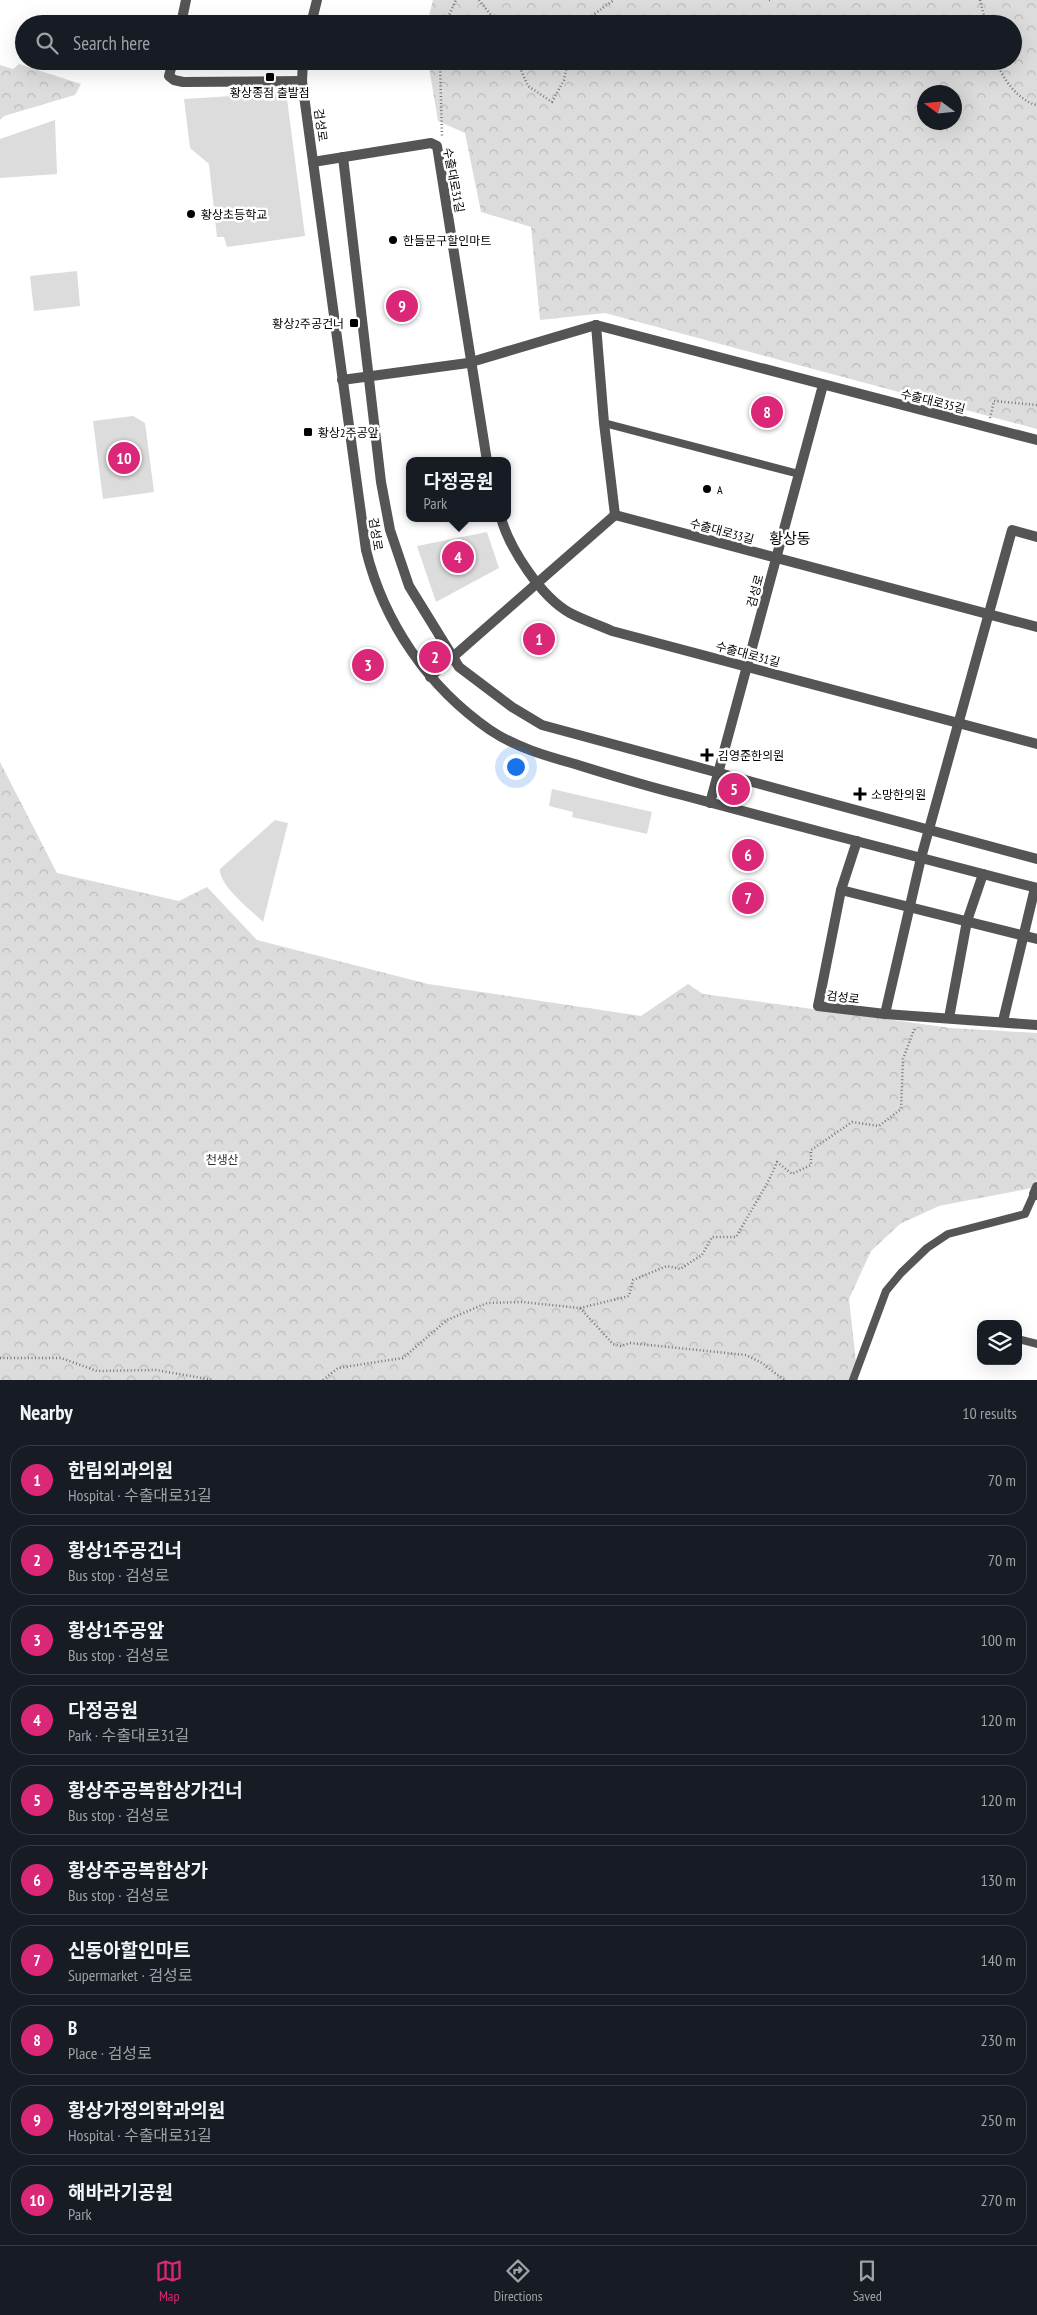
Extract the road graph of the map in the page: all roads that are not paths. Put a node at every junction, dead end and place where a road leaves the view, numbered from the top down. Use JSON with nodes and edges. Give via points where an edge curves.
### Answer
{"nodes":[{"id":1,"x":186,"y":0,"type":"edge"},
{"id":2,"x":317,"y":0,"type":"edge"},
{"id":3,"x":183,"y":15,"type":"edge"},
{"id":4,"x":313,"y":15,"type":"edge"},
{"id":5,"x":170,"y":70,"type":"edge"},
{"id":6,"x":303,"y":70,"type":"edge"},
{"id":7,"x":302,"y":81,"type":"junction"},
{"id":8,"x":343,"y":157,"type":"junction"},
{"id":9,"x":313,"y":162,"type":"junction"},
{"id":10,"x":596,"y":325,"type":"junction"},
{"id":11,"x":472,"y":362,"type":"junction"},
{"id":12,"x":367,"y":377,"type":"junction"},
{"id":13,"x":342,"y":380,"type":"junction"},
{"id":14,"x":823,"y":385,"type":"junction"},
{"id":15,"x":604,"y":423,"type":"junction"},
{"id":16,"x":1037,"y":440,"type":"edge"},
{"id":17,"x":486,"y":457,"type":"edge"},
{"id":18,"x":799,"y":474,"type":"junction"},
{"id":19,"x":615,"y":515,"type":"junction"},
{"id":20,"x":502,"y":522,"type":"edge"},
{"id":21,"x":1037,"y":537,"type":"edge"},
{"id":22,"x":776,"y":558,"type":"junction"},
{"id":23,"x":538,"y":584,"type":"junction"},
{"id":24,"x":988,"y":614,"type":"junction"},
{"id":25,"x":1037,"y":627,"type":"edge"},
{"id":26,"x":454,"y":658,"type":"junction"},
{"id":27,"x":747,"y":667,"type":"junction"},
{"id":28,"x":430,"y":677,"type":"junction"},
{"id":29,"x":958,"y":724,"type":"junction"},
{"id":30,"x":1037,"y":744,"type":"edge"},
{"id":31,"x":718,"y":773,"type":"junction"},
{"id":32,"x":710,"y":803,"type":"junction"},
{"id":33,"x":930,"y":828,"type":"junction"},
{"id":34,"x":857,"y":841,"type":"junction"},
{"id":35,"x":921,"y":858,"type":"junction"},
{"id":36,"x":1037,"y":859,"type":"edge"},
{"id":37,"x":983,"y":874,"type":"junction"},
{"id":38,"x":1036,"y":888,"type":"edge"},
{"id":39,"x":841,"y":890,"type":"junction"},
{"id":40,"x":909,"y":906,"type":"junction"},
{"id":41,"x":967,"y":922,"type":"junction"},
{"id":42,"x":1024,"y":935,"type":"junction"},
{"id":43,"x":1037,"y":939,"type":"edge"},
{"id":44,"x":885,"y":1014,"type":"junction"},
{"id":45,"x":949,"y":1018,"type":"junction"},
{"id":46,"x":1003,"y":1021,"type":"junction"},
{"id":47,"x":1037,"y":1025,"type":"edge"},
{"id":48,"x":1036,"y":1192,"type":"edge"},
{"id":49,"x":1022,"y":1340,"type":"edge"},
{"id":50,"x":1037,"y":1344,"type":"edge"},
{"id":51,"x":853,"y":1380,"type":"edge"}],
"edges":[{"from":1,"to":3,"type":"street"},
{"from":2,"to":4,"type":"street"},
{"from":5,"to":7,"type":"street","via":[[169,76],[183,82]]},
{"from":6,"to":7,"type":"street","name":"검성로"},
{"from":7,"to":9,"type":"street","name":"검성로"},
{"from":8,"to":9,"type":"street","name":"수출대로31길"},
{"from":8,"to":11,"type":"street","name":"수출대로31길","via":[[430,143],[437,146]]},
{"from":8,"to":12,"type":"street"},
{"from":9,"to":13,"type":"street","name":"검성로"},
{"from":10,"to":11,"type":"street"},
{"from":10,"to":14,"type":"street","name":"수출대로35길"},
{"from":10,"to":15,"type":"street"},
{"from":11,"to":12,"type":"street"},
{"from":11,"to":17,"type":"street","name":"수출대로31길"},
{"from":12,"to":13,"type":"street"},
{"from":12,"to":26,"type":"street","via":[[390,530],[409,586]]},
{"from":13,"to":28,"type":"street","name":"검성로","via":[[366,550],[374,582],[387,612]]},
{"from":14,"to":16,"type":"street","name":"수출대로35길"},
{"from":14,"to":18,"type":"street","name":"검성로"},
{"from":15,"to":18,"type":"lane"},
{"from":15,"to":19,"type":"street"},
{"from":18,"to":22,"type":"street","name":"검성로"},
{"from":19,"to":22,"type":"street","name":"수출대로33길"},
{"from":19,"to":23,"type":"street"},
{"from":20,"to":23,"type":"street","name":"수출대로31길","via":[[505,533]]},
{"from":21,"to":24,"type":"street","via":[[1012,530]]},
{"from":22,"to":24,"type":"street","name":"수출대로33길"},
{"from":22,"to":27,"type":"street","name":"검성로"},
{"from":23,"to":26,"type":"street"},
{"from":23,"to":27,"type":"street","name":"수출대로31길","via":[[568,612],[612,631]]},
{"from":24,"to":25,"type":"street","name":"수출대로33길"},
{"from":24,"to":29,"type":"street"},
{"from":26,"to":28,"type":"street"},
{"from":26,"to":31,"type":"street","via":[[459,667],[478,683],[542,725]]},
{"from":27,"to":29,"type":"street","name":"수출대로31길"},
{"from":27,"to":31,"type":"street","name":"검성로"},
{"from":28,"to":32,"type":"street","name":"검성로","via":[[454,702],[491,731],[523,748]]},
{"from":29,"to":30,"type":"street","name":"수출대로31길"},
{"from":29,"to":33,"type":"street"},
{"from":31,"to":32,"type":"street","name":"검성로"},
{"from":31,"to":33,"type":"street"},
{"from":32,"to":34,"type":"street","name":"검성로"},
{"from":33,"to":35,"type":"street"},
{"from":33,"to":36,"type":"street"},
{"from":34,"to":35,"type":"street","name":"검성로"},
{"from":34,"to":39,"type":"street","name":"검성로"},
{"from":35,"to":37,"type":"street","name":"검성로"},
{"from":35,"to":40,"type":"street"},
{"from":37,"to":38,"type":"street","name":"검성로"},
{"from":37,"to":41,"type":"street"},
{"from":38,"to":42,"type":"street","name":"검성로"},
{"from":39,"to":40,"type":"street"},
{"from":39,"to":44,"type":"street","name":"검성로","via":[[818,1006]]},
{"from":40,"to":41,"type":"street"},
{"from":40,"to":44,"type":"street"},
{"from":41,"to":42,"type":"street"},
{"from":41,"to":45,"type":"street"},
{"from":42,"to":43,"type":"street"},
{"from":42,"to":46,"type":"street","name":"검성로"},
{"from":44,"to":45,"type":"street","name":"검성로"},
{"from":45,"to":46,"type":"street","name":"검성로"},
{"from":46,"to":47,"type":"street","name":"검성로"},
{"from":48,"to":51,"type":"lane","via":[[1025,1214],[948,1234],[927,1248],[901,1273],[886,1291]]},
{"from":49,"to":50,"type":"lane"}]}
